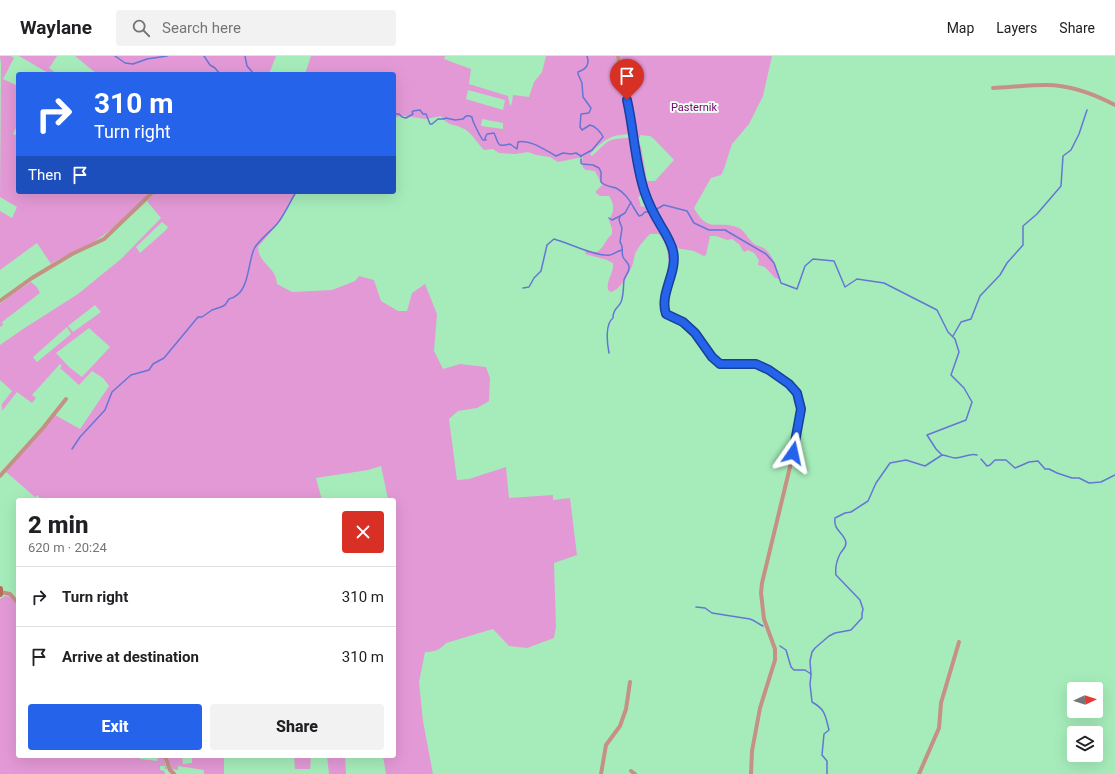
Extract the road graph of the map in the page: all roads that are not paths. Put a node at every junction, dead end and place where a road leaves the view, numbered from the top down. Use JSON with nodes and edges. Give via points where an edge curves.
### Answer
{"nodes":[{"id":1,"x":618,"y":56,"type":"edge"},
{"id":2,"x":993,"y":88,"type":"dead end"},
{"id":3,"x":1115,"y":105,"type":"edge"},
{"id":4,"x":151,"y":194,"type":"edge"},
{"id":5,"x":0,"y":301,"type":"edge"},
{"id":6,"x":66,"y":399,"type":"dead end"},
{"id":7,"x":0,"y":476,"type":"edge"},
{"id":8,"x":0,"y":592,"type":"edge"},
{"id":9,"x":16,"y":601,"type":"edge"},
{"id":10,"x":959,"y":642,"type":"dead end"},
{"id":11,"x":630,"y":682,"type":"dead end"},
{"id":12,"x":166,"y":758,"type":"edge"},
{"id":13,"x":630,"y":772,"type":"dead end"},
{"id":14,"x":174,"y":774,"type":"edge"},
{"id":15,"x":601,"y":774,"type":"edge"},
{"id":16,"x":635,"y":774,"type":"edge"},
{"id":17,"x":750,"y":774,"type":"edge"},
{"id":18,"x":919,"y":774,"type":"edge"}],
"edges":[{"from":1,"to":17,"type":"street","via":[[644,192],[674,252],[673,270],[665,296],[666,314],[683,322],[695,333],[720,364],[756,364],[769,370],[789,384],[800,401],[801,409],[790,467],[762,583],[764,619],[775,648],[775,660],[760,708]]},
{"from":2,"to":3,"type":"street","via":[[1060,86],[1087,93]]},
{"from":4,"to":5,"type":"street","via":[[104,239],[72,254]]},
{"from":6,"to":7,"type":"street"},
{"from":8,"to":9,"type":"street","via":[[10,594]]},
{"from":10,"to":18,"type":"street","via":[[941,703],[939,728]]},
{"from":11,"to":15,"type":"street","via":[[626,709],[620,726],[606,745]]},
{"from":12,"to":14,"type":"street"},
{"from":13,"to":16,"type":"street"}]}
